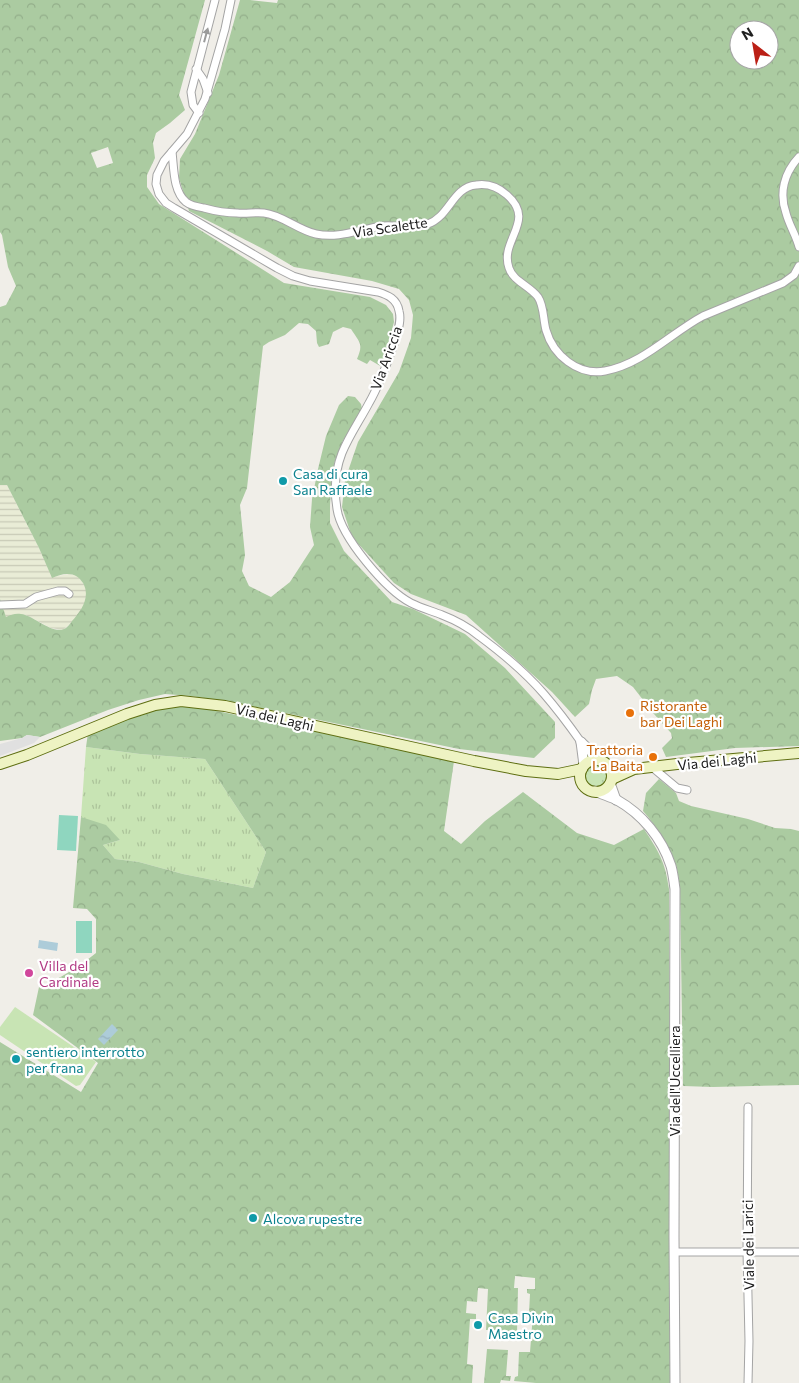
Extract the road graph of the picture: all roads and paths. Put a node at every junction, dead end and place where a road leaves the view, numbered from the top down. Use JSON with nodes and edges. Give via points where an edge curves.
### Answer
{"nodes":[{"id":1,"x":215,"y":0,"type":"edge"},
{"id":2,"x":231,"y":0,"type":"edge"},
{"id":3,"x":214,"y":68,"type":"junction"},
{"id":4,"x":196,"y":69,"type":"junction"},
{"id":5,"x":208,"y":93,"type":"junction"},
{"id":6,"x":199,"y":113,"type":"junction"},
{"id":7,"x":172,"y":152,"type":"junction"},
{"id":8,"x":799,"y":157,"type":"edge"},
{"id":9,"x":799,"y":247,"type":"edge"},
{"id":10,"x":799,"y":266,"type":"edge"},
{"id":11,"x":70,"y":594,"type":"dead end"},
{"id":12,"x":0,"y":605,"type":"edge"},
{"id":13,"x":581,"y":742,"type":"junction"},
{"id":14,"x":799,"y":753,"type":"edge"},
{"id":15,"x":603,"y":762,"type":"junction"},
{"id":16,"x":0,"y":764,"type":"edge"},
{"id":17,"x":583,"y":767,"type":"junction"},
{"id":18,"x":652,"y":767,"type":"junction"},
{"id":19,"x":634,"y":770,"type":"junction"},
{"id":20,"x":558,"y":774,"type":"junction"},
{"id":21,"x":611,"y":781,"type":"junction"},
{"id":22,"x":590,"y":789,"type":"junction"},
{"id":23,"x":687,"y":790,"type":"dead end"},
{"id":24,"x":616,"y":800,"type":"junction"},
{"id":25,"x":748,"y":1107,"type":"dead end"},
{"id":26,"x":748,"y":1251,"type":"junction"},
{"id":27,"x":674,"y":1252,"type":"junction"},
{"id":28,"x":799,"y":1252,"type":"edge"},
{"id":29,"x":676,"y":1383,"type":"edge"},
{"id":30,"x":748,"y":1383,"type":"edge"}],
"edges":[{"from":4,"to":1,"type":"street","one_way":true},
{"from":2,"to":3,"type":"street","name":"Via Ariccia"},
{"from":3,"to":4,"type":"street","via":[[205,72]]},
{"from":3,"to":5,"type":"street","name":"Via Ariccia"},
{"from":4,"to":5,"type":"street"},
{"from":4,"to":6,"type":"street","via":[[191,97]]},
{"from":5,"to":6,"type":"street","name":"Via Ariccia"},
{"from":6,"to":7,"type":"street","name":"Via Ariccia"},
{"from":7,"to":10,"type":"street","name":"Via Scalette","via":[[178,191],[190,204],[228,213],[268,214],[324,236],[382,226],[423,225],[438,218],[465,188],[480,184],[497,188],[512,199],[519,210],[508,252],[510,271],[539,298],[550,342],[557,352],[573,365],[591,371],[607,371],[634,360],[703,316],[783,283],[794,275]]},
{"from":7,"to":13,"type":"street","name":"Via Ariccia","via":[[159,169],[156,180],[159,194],[169,205],[293,276],[381,292],[396,303],[400,322],[387,363],[339,464],[336,495],[342,526],[358,552],[394,591],[412,604],[454,620],[480,637],[538,688]]},
{"from":8,"to":9,"type":"street","via":[[787,174],[783,192],[786,213]]},
{"from":11,"to":12,"type":"street","via":[[58,591],[24,604]]},
{"from":13,"to":15,"type":"street","name":"Via Ariccia"},
{"from":13,"to":17,"type":"street","name":"Via Ariccia"},
{"from":14,"to":18,"type":"main road","name":"Via dei Laghi"},
{"from":15,"to":17,"type":"main road","via":[[590,761]]},
{"from":15,"to":19,"type":"main road","name":"Via dei Laghi"},
{"from":15,"to":21,"type":"main road","via":[[611,770]]},
{"from":16,"to":20,"type":"main road","name":"Via dei Laghi","via":[[136,711],[162,703],[186,701],[225,706],[488,764]]},
{"from":17,"to":20,"type":"main road","name":"Via dei Laghi"},
{"from":17,"to":22,"type":"main road","via":[[580,776]]},
{"from":18,"to":19,"type":"main road","name":"Via dei Laghi"},
{"from":18,"to":23,"type":"street","via":[[678,788]]},
{"from":19,"to":21,"type":"main road","name":"Via dei Laghi"},
{"from":20,"to":22,"type":"main road","name":"Via dei Laghi"},
{"from":21,"to":22,"type":"main road","via":[[604,790]]},
{"from":21,"to":24,"type":"street"},
{"from":22,"to":24,"type":"street","name":"Via dell'Uccelliera"},
{"from":24,"to":27,"type":"street","name":"Via dell'Uccelliera","via":[[649,825],[672,867],[675,889]]},
{"from":25,"to":26,"type":"street","name":"Viale dei Larici"},
{"from":26,"to":27,"type":"street"},
{"from":26,"to":28,"type":"street"},
{"from":26,"to":30,"type":"street","name":"Viale dei Larici"},
{"from":27,"to":29,"type":"street","name":"Via dell'Uccelliera"}]}
